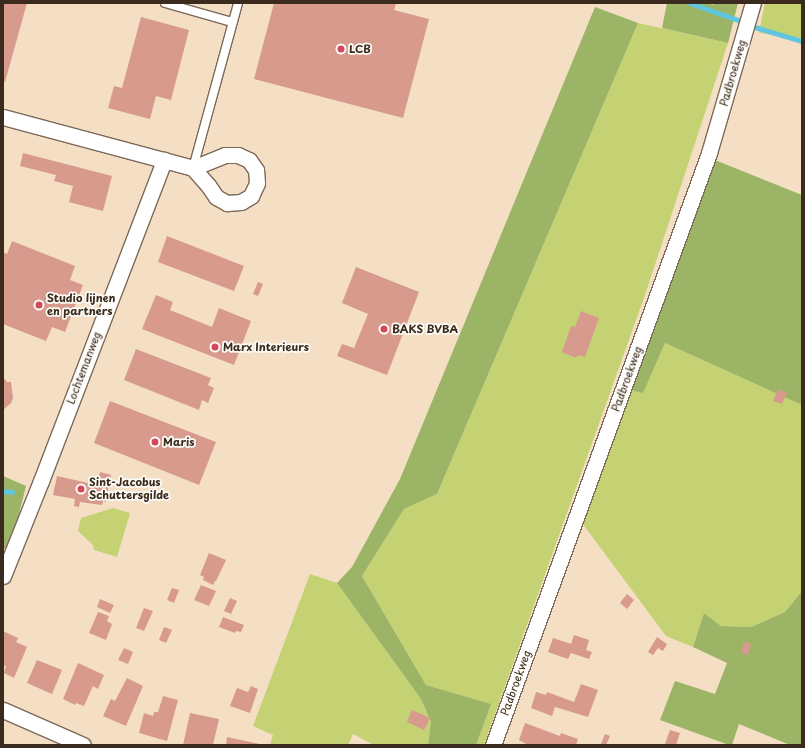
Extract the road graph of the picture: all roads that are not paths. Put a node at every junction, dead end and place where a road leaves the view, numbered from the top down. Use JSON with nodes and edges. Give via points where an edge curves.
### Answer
{"nodes":[{"id":1,"x":165,"y":3,"type":"edge"},
{"id":2,"x":238,"y":3,"type":"edge"},
{"id":3,"x":752,"y":6,"type":"edge"},
{"id":4,"x":232,"y":22,"type":"junction"},
{"id":5,"x":3,"y":116,"type":"edge"},
{"id":6,"x":164,"y":160,"type":"junction"},
{"id":7,"x":193,"y":168,"type":"joint"},
{"id":8,"x":3,"y":576,"type":"edge"},
{"id":9,"x":3,"y":710,"type":"edge"},
{"id":10,"x":83,"y":745,"type":"edge"},
{"id":11,"x":493,"y":745,"type":"edge"}],
"edges":[{"from":1,"to":4,"type":"lane"},
{"from":2,"to":4,"type":"lane"},
{"from":3,"to":11,"type":"street","name":"Padbroekweg","via":[[709,153]]},
{"from":4,"to":7,"type":"lane"},
{"from":5,"to":6,"type":"street"},
{"from":6,"to":7,"type":"street"},
{"from":6,"to":8,"type":"street","name":"Lochtemanweg"},
{"from":9,"to":10,"type":"street"}]}
